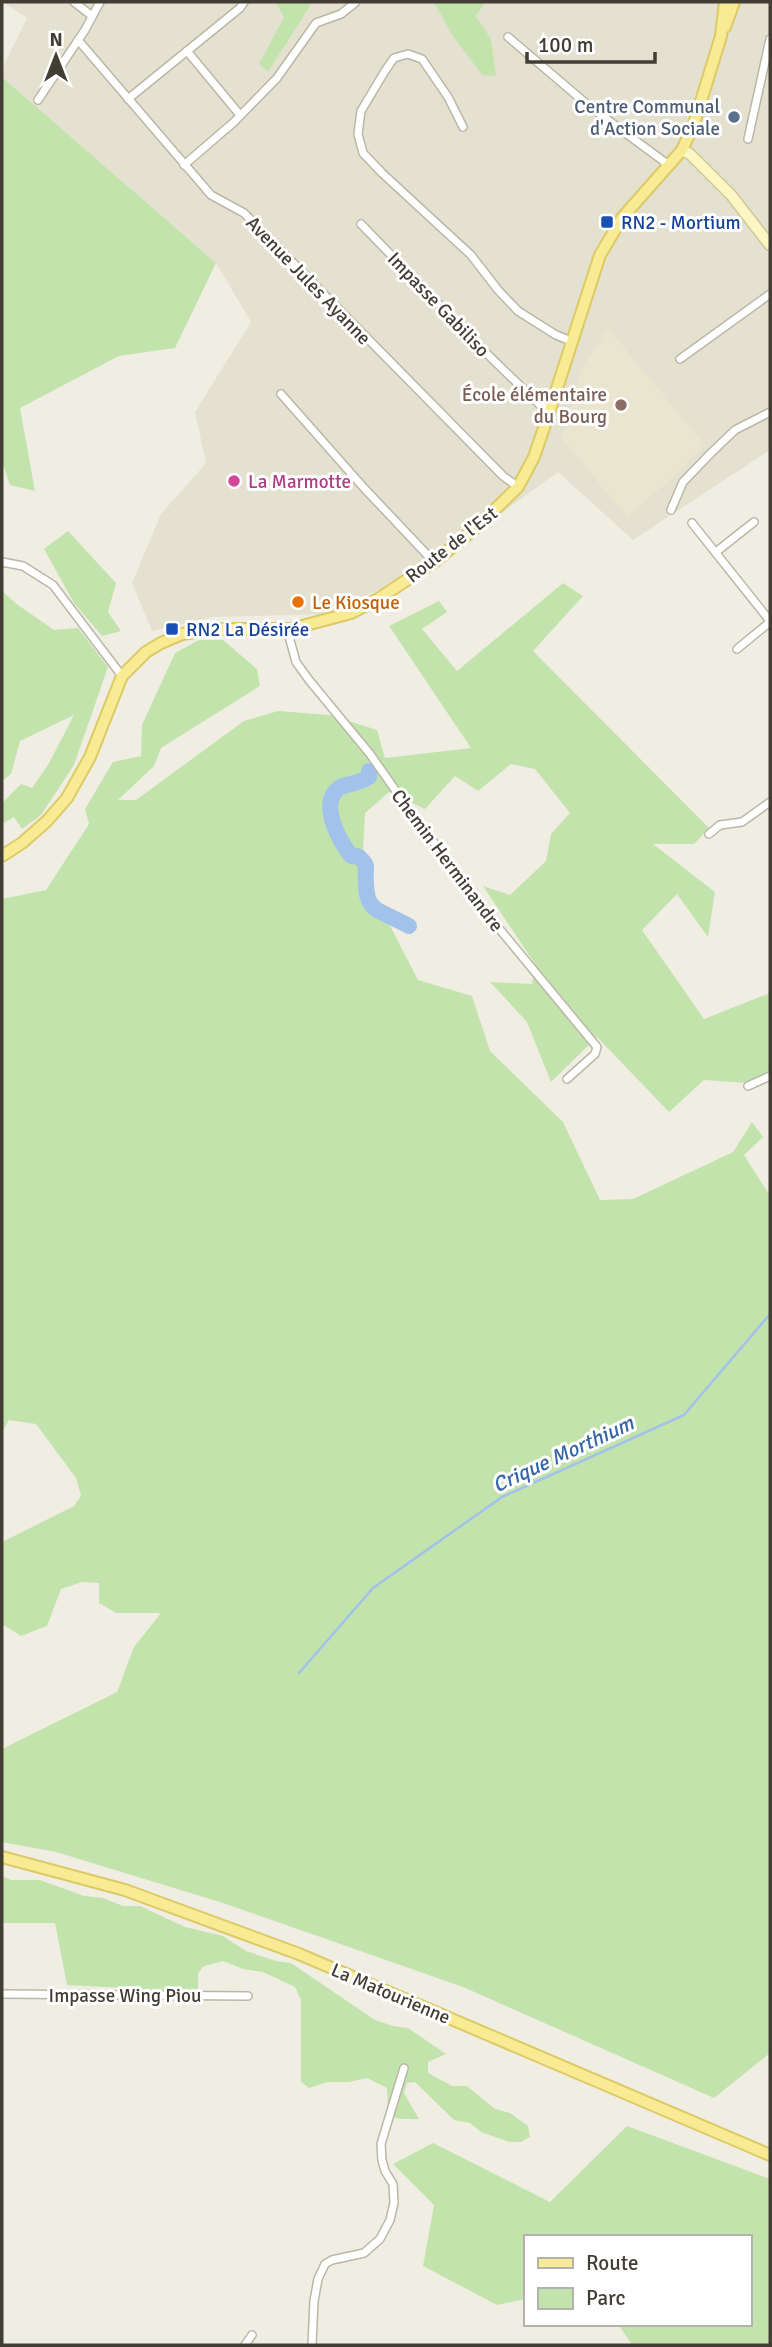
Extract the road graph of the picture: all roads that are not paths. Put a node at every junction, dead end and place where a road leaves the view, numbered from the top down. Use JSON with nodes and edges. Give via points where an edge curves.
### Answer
{"nodes":[{"id":1,"x":74,"y":2,"type":"edge"},
{"id":2,"x":100,"y":2,"type":"edge"},
{"id":3,"x":244,"y":2,"type":"edge"},
{"id":4,"x":356,"y":2,"type":"edge"},
{"id":5,"x":718,"y":2,"type":"edge"},
{"id":6,"x":725,"y":2,"type":"edge"},
{"id":7,"x":734,"y":2,"type":"edge"},
{"id":8,"x":92,"y":16,"type":"junction"},
{"id":9,"x":721,"y":36,"type":"junction"},
{"id":10,"x":509,"y":37,"type":"dead end"},
{"id":11,"x":770,"y":39,"type":"edge"},
{"id":12,"x":78,"y":40,"type":"junction"},
{"id":13,"x":187,"y":51,"type":"junction"},
{"id":14,"x":128,"y":99,"type":"junction"},
{"id":15,"x":38,"y":100,"type":"dead end"},
{"id":16,"x":240,"y":116,"type":"junction"},
{"id":17,"x":463,"y":127,"type":"dead end"},
{"id":18,"x":748,"y":139,"type":"dead end"},
{"id":19,"x":682,"y":150,"type":"junction"},
{"id":20,"x":184,"y":165,"type":"junction"},
{"id":21,"x":670,"y":166,"type":"junction"},
{"id":22,"x":362,"y":224,"type":"dead end"},
{"id":23,"x":770,"y":245,"type":"edge"},
{"id":24,"x":770,"y":294,"type":"edge"},
{"id":25,"x":571,"y":341,"type":"junction"},
{"id":26,"x":680,"y":359,"type":"dead end"},
{"id":27,"x":281,"y":394,"type":"dead end"},
{"id":28,"x":550,"y":410,"type":"junction"},
{"id":29,"x":770,"y":412,"type":"edge"},
{"id":30,"x":518,"y":487,"type":"junction"},
{"id":31,"x":671,"y":510,"type":"dead end"},
{"id":32,"x":754,"y":522,"type":"dead end"},
{"id":33,"x":692,"y":523,"type":"dead end"},
{"id":34,"x":716,"y":552,"type":"junction"},
{"id":35,"x":2,"y":562,"type":"edge"},
{"id":36,"x":435,"y":562,"type":"junction"},
{"id":37,"x":770,"y":622,"type":"edge"},
{"id":38,"x":291,"y":628,"type":"junction"},
{"id":39,"x":737,"y":649,"type":"dead end"},
{"id":40,"x":122,"y":676,"type":"junction"},
{"id":41,"x":770,"y":802,"type":"edge"},
{"id":42,"x":709,"y":834,"type":"dead end"},
{"id":43,"x":2,"y":856,"type":"edge"},
{"id":44,"x":770,"y":1076,"type":"edge"},
{"id":45,"x":567,"y":1079,"type":"dead end"},
{"id":46,"x":748,"y":1086,"type":"dead end"},
{"id":47,"x":2,"y":1857,"type":"edge"},
{"id":48,"x":2,"y":1994,"type":"edge"},
{"id":49,"x":248,"y":1996,"type":"dead end"},
{"id":50,"x":404,"y":2068,"type":"dead end"},
{"id":51,"x":770,"y":2155,"type":"edge"},
{"id":52,"x":252,"y":2335,"type":"dead end"},
{"id":53,"x":245,"y":2345,"type":"edge"},
{"id":54,"x":312,"y":2345,"type":"edge"}],
"edges":[{"from":1,"to":8,"type":"street"},
{"from":2,"to":8,"type":"street"},
{"from":3,"to":13,"type":"street"},
{"from":4,"to":16,"type":"street","via":[[341,14],[316,23],[276,78]]},
{"from":5,"to":6,"type":"street"},
{"from":6,"to":9,"type":"main road","name":"Route de l'Est"},
{"from":7,"to":9,"type":"main road","name":"Route de l'Est"},
{"from":8,"to":12,"type":"street"},
{"from":9,"to":19,"type":"main road","name":"Route de l'Est"},
{"from":10,"to":21,"type":"street","via":[[589,106]]},
{"from":11,"to":18,"type":"street"},
{"from":12,"to":14,"type":"street","name":"Avenue Jules Ayanne"},
{"from":12,"to":15,"type":"street"},
{"from":13,"to":14,"type":"street"},
{"from":13,"to":16,"type":"street"},
{"from":14,"to":20,"type":"street","name":"Avenue Jules Ayanne"},
{"from":16,"to":20,"type":"street"},
{"from":17,"to":25,"type":"street","via":[[422,60],[408,54],[394,58],[384,71],[361,111],[358,134],[363,153],[471,255],[518,311]]},
{"from":19,"to":21,"type":"main road","name":"Route de l'Est"},
{"from":19,"to":23,"type":"street","via":[[731,195]]},
{"from":20,"to":30,"type":"street","name":"Avenue Jules Ayanne","via":[[211,195],[244,213]]},
{"from":21,"to":25,"type":"main road","name":"Route de l'Est","via":[[622,218],[600,255]]},
{"from":22,"to":28,"type":"street","name":"Impasse Gabiliso","via":[[481,348]]},
{"from":24,"to":26,"type":"street"},
{"from":25,"to":28,"type":"main road","name":"Route de l'Est"},
{"from":27,"to":36,"type":"street"},
{"from":28,"to":30,"type":"main road","name":"Route de l'Est"},
{"from":29,"to":31,"type":"street","via":[[735,430],[711,453],[683,482]]},
{"from":30,"to":36,"type":"main road","name":"Route de l'Est"},
{"from":32,"to":34,"type":"street"},
{"from":33,"to":34,"type":"street"},
{"from":34,"to":37,"type":"street"},
{"from":35,"to":40,"type":"street","via":[[23,566],[53,585]]},
{"from":36,"to":38,"type":"main road","name":"Route de l'Est","via":[[351,614]]},
{"from":37,"to":39,"type":"street"},
{"from":38,"to":40,"type":"main road","name":"Route de l'Est","via":[[182,634],[146,652]]},
{"from":38,"to":45,"type":"street","name":"Chemin Herminandre","via":[[296,662],[309,680],[370,754],[497,926],[597,1047]]},
{"from":40,"to":43,"type":"main road","name":"Route de l'Est","via":[[90,757],[67,797],[47,821]]},
{"from":41,"to":42,"type":"street","via":[[741,822],[720,825]]},
{"from":44,"to":46,"type":"street"},
{"from":47,"to":51,"type":"main road","name":"La Matourienne","via":[[125,1890],[299,1954]]},
{"from":48,"to":49,"type":"street","name":"Impasse Wing Piou"},
{"from":50,"to":54,"type":"street","via":[[381,2144],[382,2160],[393,2184],[390,2220],[380,2239],[364,2253],[325,2264],[314,2301]]},
{"from":52,"to":53,"type":"street"}]}
